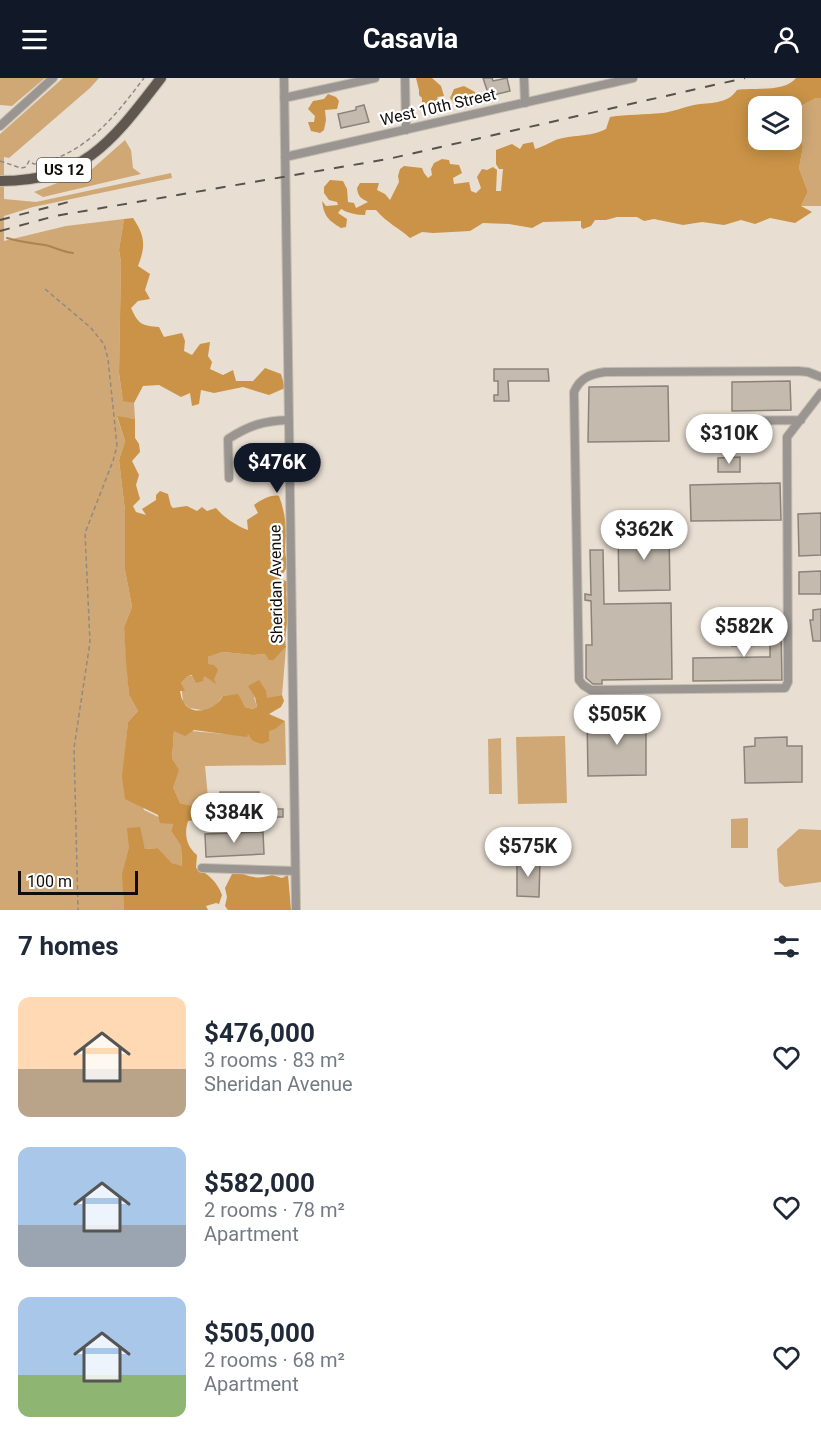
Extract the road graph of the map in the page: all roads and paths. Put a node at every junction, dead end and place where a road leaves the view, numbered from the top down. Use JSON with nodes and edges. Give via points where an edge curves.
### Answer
{"nodes":[{"id":1,"x":53,"y":78,"type":"edge"},
{"id":2,"x":144,"y":78,"type":"edge"},
{"id":3,"x":161,"y":78,"type":"edge"},
{"id":4,"x":284,"y":78,"type":"edge"},
{"id":5,"x":375,"y":78,"type":"edge"},
{"id":6,"x":405,"y":78,"type":"edge"},
{"id":7,"x":524,"y":78,"type":"edge"},
{"id":8,"x":633,"y":78,"type":"edge"},
{"id":9,"x":344,"y":81,"type":"edge"},
{"id":10,"x":284,"y":98,"type":"junction"},
{"id":11,"x":525,"y":103,"type":"junction"},
{"id":12,"x":0,"y":126,"type":"edge"},
{"id":13,"x":406,"y":130,"type":"junction"},
{"id":14,"x":285,"y":157,"type":"junction"},
{"id":15,"x":0,"y":161,"type":"edge"},
{"id":16,"x":0,"y":181,"type":"edge"},
{"id":17,"x":45,"y":289,"type":"dead end"},
{"id":18,"x":821,"y":377,"type":"edge"},
{"id":19,"x":821,"y":393,"type":"edge"},
{"id":20,"x":744,"y":411,"type":"dead end"},
{"id":21,"x":758,"y":411,"type":"dead end"},
{"id":22,"x":289,"y":420,"type":"junction"},
{"id":23,"x":759,"y":420,"type":"junction"},
{"id":24,"x":801,"y":420,"type":"junction"},
{"id":25,"x":229,"y":478,"type":"dead end"},
{"id":26,"x":202,"y":868,"type":"dead end"},
{"id":27,"x":295,"y":872,"type":"junction"},
{"id":28,"x":78,"y":910,"type":"edge"},
{"id":29,"x":296,"y":910,"type":"edge"}],
"edges":[{"from":1,"to":12,"type":"street"},
{"from":2,"to":15,"type":"path","via":[[102,130],[77,147],[44,162],[29,161],[21,168]]},
{"from":3,"to":16,"type":"main road","number":"US 12","via":[[118,133],[89,158],[34,179]]},
{"from":4,"to":10,"type":"street","name":"Sheridan Avenue"},
{"from":5,"to":9,"type":"street"},
{"from":6,"to":13,"type":"street"},
{"from":7,"to":11,"type":"street"},
{"from":8,"to":11,"type":"street","name":"West 10th Street"},
{"from":9,"to":10,"type":"street"},
{"from":10,"to":14,"type":"street","name":"Sheridan Avenue"},
{"from":11,"to":13,"type":"street","name":"West 10th Street"},
{"from":13,"to":14,"type":"street","name":"West 10th Street"},
{"from":14,"to":22,"type":"street","name":"Sheridan Avenue"},
{"from":17,"to":28,"type":"path","via":[[104,344],[117,446],[85,533],[90,642],[74,748]]},
{"from":18,"to":24,"type":"street","via":[[798,370],[605,372],[594,373],[577,385],[574,404],[579,680],[583,686],[591,690],[785,688],[786,451],[787,437]]},
{"from":19,"to":24,"type":"street"},
{"from":20,"to":23,"type":"street","via":[[739,421]]},
{"from":21,"to":23,"type":"street"},
{"from":22,"to":25,"type":"street","via":[[246,427],[228,439]]},
{"from":22,"to":27,"type":"street","name":"Sheridan Avenue"},
{"from":23,"to":24,"type":"street"},
{"from":26,"to":27,"type":"street"},
{"from":27,"to":29,"type":"street","name":"Sheridan Avenue"}]}
